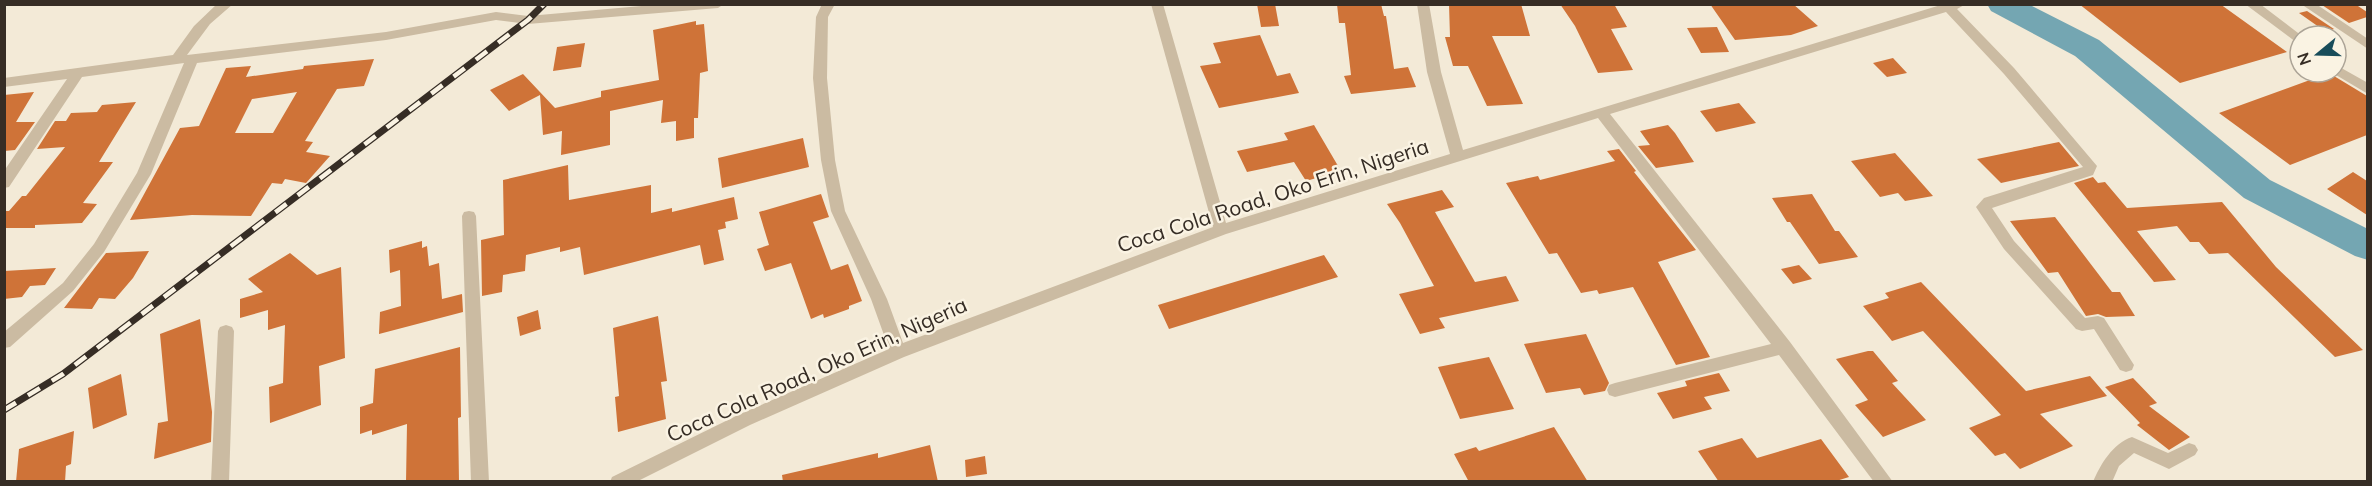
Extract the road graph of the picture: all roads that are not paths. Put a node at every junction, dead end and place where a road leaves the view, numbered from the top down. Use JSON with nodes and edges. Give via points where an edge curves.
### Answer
{"nodes":[{"id":1,"x":227,"y":4,"type":"edge"},
{"id":2,"x":507,"y":4,"type":"edge"},
{"id":3,"x":588,"y":4,"type":"edge"},
{"id":4,"x":718,"y":4,"type":"edge"},
{"id":5,"x":829,"y":4,"type":"edge"},
{"id":6,"x":1157,"y":4,"type":"edge"},
{"id":7,"x":1423,"y":4,"type":"edge"},
{"id":8,"x":2251,"y":4,"type":"edge"},
{"id":9,"x":2307,"y":4,"type":"edge"},
{"id":10,"x":1954,"y":6,"type":"edge"},
{"id":11,"x":577,"y":15,"type":"junction"},
{"id":12,"x":496,"y":16,"type":"junction"},
{"id":13,"x":2288,"y":32,"type":"edge"},
{"id":14,"x":2367,"y":45,"type":"edge"},
{"id":15,"x":185,"y":59,"type":"junction"},
{"id":16,"x":78,"y":72,"type":"junction"},
{"id":17,"x":2348,"y":77,"type":"edge"},
{"id":18,"x":4,"y":83,"type":"edge"},
{"id":19,"x":2367,"y":90,"type":"edge"},
{"id":20,"x":1601,"y":112,"type":"junction"},
{"id":21,"x":1458,"y":157,"type":"junction"},
{"id":22,"x":4,"y":183,"type":"edge"},
{"id":23,"x":469,"y":216,"type":"dead end"},
{"id":24,"x":1221,"y":230,"type":"junction"},
{"id":25,"x":226,"y":331,"type":"dead end"},
{"id":26,"x":4,"y":342,"type":"edge"},
{"id":27,"x":1784,"y":347,"type":"junction"},
{"id":28,"x":898,"y":352,"type":"junction"},
{"id":29,"x":2126,"y":365,"type":"dead end"},
{"id":30,"x":1615,"y":390,"type":"dead end"},
{"id":31,"x":2189,"y":450,"type":"dead end"},
{"id":32,"x":220,"y":482,"type":"edge"},
{"id":33,"x":480,"y":482,"type":"edge"},
{"id":34,"x":618,"y":482,"type":"edge"},
{"id":35,"x":1885,"y":482,"type":"edge"},
{"id":36,"x":2101,"y":482,"type":"edge"}],
"edges":[{"from":1,"to":15,"type":"street","via":[[200,27]]},
{"from":2,"to":12,"type":"street"},
{"from":3,"to":11,"type":"street"},
{"from":4,"to":11,"type":"street"},
{"from":5,"to":28,"type":"street","via":[[822,17],[820,78],[836,201]]},
{"from":6,"to":24,"type":"street"},
{"from":7,"to":21,"type":"street","via":[[1434,72]]},
{"from":8,"to":13,"type":"street"},
{"from":9,"to":14,"type":"street"},
{"from":10,"to":20,"type":"street","name":"Coca Cola Road, Oko Erin, Nigeria"},
{"from":10,"to":29,"type":"street","via":[[2090,166],[2088,171],[1983,207],[2009,245],[2082,325],[2098,322]]},
{"from":11,"to":12,"type":"street","via":[[528,20]]},
{"from":12,"to":15,"type":"street","via":[[386,36]]},
{"from":15,"to":16,"type":"street"},
{"from":15,"to":26,"type":"street","via":[[144,174],[99,248],[68,287]]},
{"from":16,"to":18,"type":"street"},
{"from":16,"to":22,"type":"street"},
{"from":17,"to":19,"type":"street"},
{"from":20,"to":21,"type":"street","name":"Coca Cola Road, Oko Erin, Nigeria"},
{"from":20,"to":27,"type":"street"},
{"from":21,"to":24,"type":"street","name":"Coca Cola Road, Oko Erin, Nigeria"},
{"from":23,"to":33,"type":"street"},
{"from":24,"to":28,"type":"street","name":"Coca Cola Road, Oko Erin, Nigeria"},
{"from":25,"to":32,"type":"street"},
{"from":27,"to":30,"type":"street"},
{"from":27,"to":35,"type":"street"},
{"from":28,"to":34,"type":"street","name":"Coca Cola Road, Oko Erin, Nigeria","via":[[744,420]]},
{"from":31,"to":36,"type":"street","via":[[2169,462],[2132,444],[2114,460]]}]}
